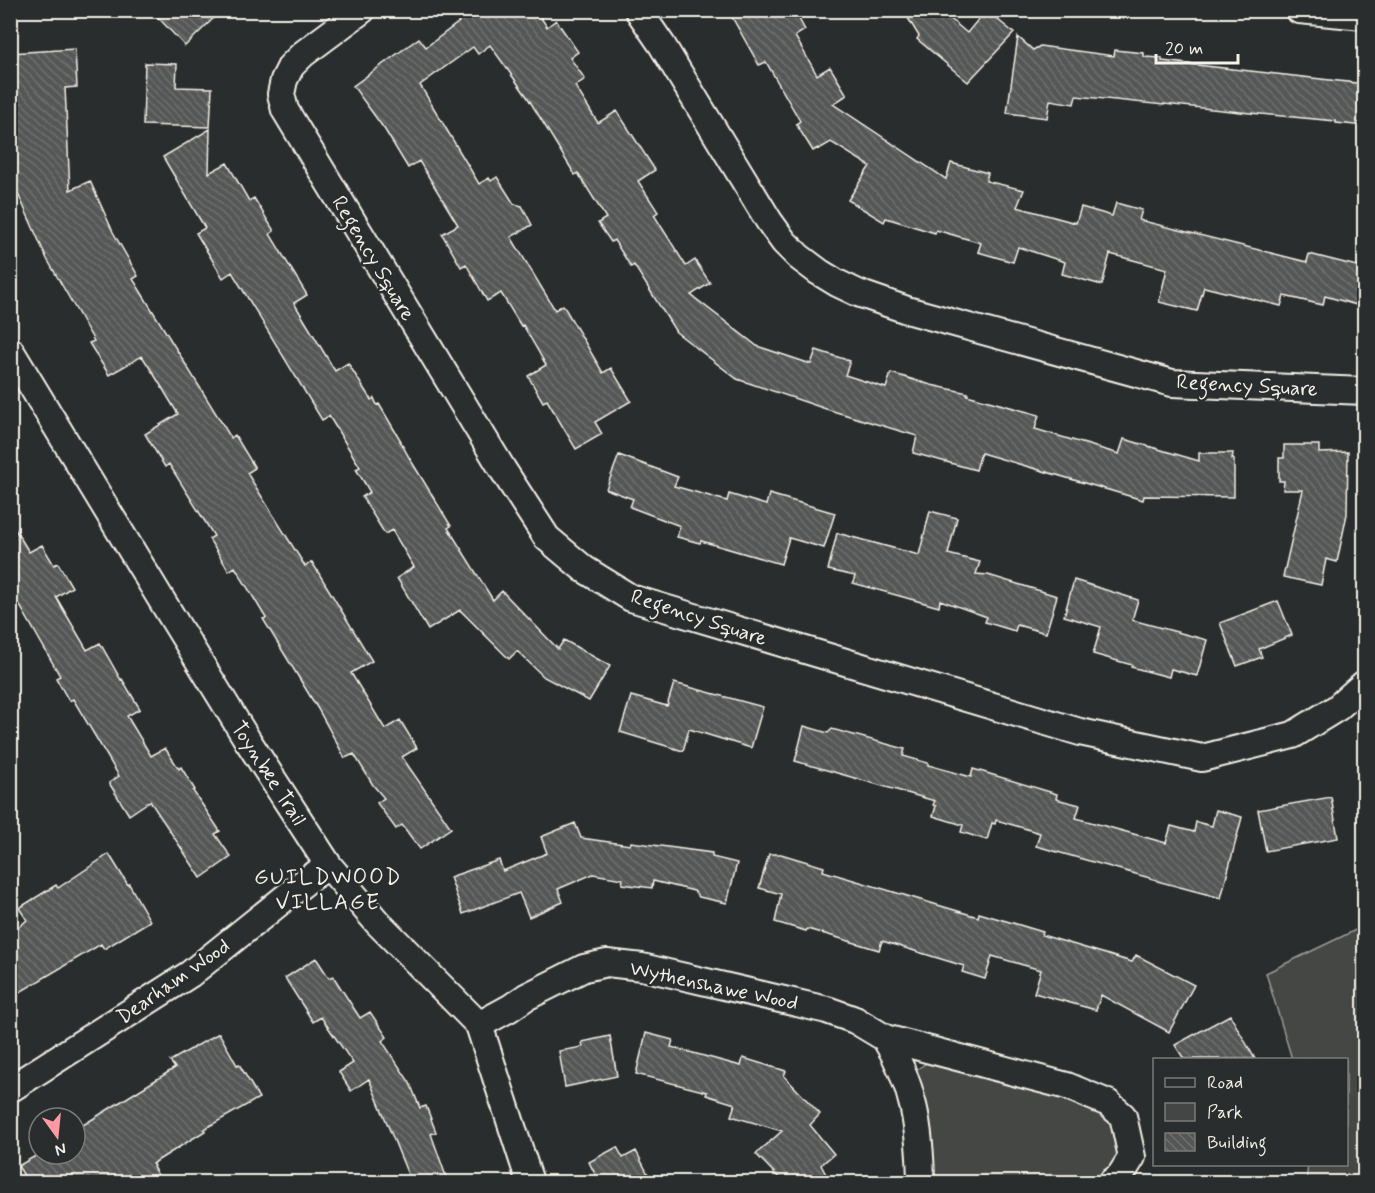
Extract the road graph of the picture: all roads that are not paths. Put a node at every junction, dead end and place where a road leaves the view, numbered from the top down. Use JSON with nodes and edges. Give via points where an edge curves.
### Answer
{"nodes":[{"id":1,"x":362,"y":10,"type":"edge"},
{"id":2,"x":638,"y":10,"type":"edge"},
{"id":3,"x":1299,"y":10,"type":"edge"},
{"id":4,"x":1365,"y":16,"type":"edge"},
{"id":5,"x":10,"y":350,"type":"edge"},
{"id":6,"x":1365,"y":391,"type":"edge"},
{"id":7,"x":1365,"y":684,"type":"edge"},
{"id":8,"x":329,"y":866,"type":"junction"},
{"id":9,"x":479,"y":1025,"type":"junction"},
{"id":10,"x":885,"y":1038,"type":"junction"},
{"id":11,"x":10,"y":1089,"type":"edge"},
{"id":12,"x":530,"y":1182,"type":"edge"},
{"id":13,"x":921,"y":1182,"type":"edge"},
{"id":14,"x":1112,"y":1182,"type":"edge"}],
"edges":[{"from":1,"to":7,"type":"street","name":"Regency Square","via":[[291,66],[281,94],[285,110],[547,538],[584,569],[631,598],[1080,732],[1202,758],[1293,735],[1337,708]]},
{"from":2,"to":6,"type":"street","name":"Regency Square","via":[[783,242],[837,283],[907,310],[1172,383]]},
{"from":3,"to":4,"type":"street"},
{"from":5,"to":8,"type":"street","name":"Toynbee Trail","via":[[248,741]]},
{"from":8,"to":9,"type":"street","name":"Toynbee Trail","via":[[377,922]]},
{"from":8,"to":11,"type":"street","name":"Dearham Wood","via":[[190,974]]},
{"from":9,"to":10,"type":"street","name":"Wythenshawe Wood","via":[[584,968],[607,963],[642,967],[827,1010],[855,1020]]},
{"from":9,"to":12,"type":"street","name":"Toynbee Trail"},
{"from":10,"to":13,"type":"street","name":"Wythenshawe Wood","via":[[908,1083],[918,1127]]},
{"from":10,"to":14,"type":"street","name":"Wythenshawe Wood","via":[[1066,1086],[1108,1103],[1123,1116],[1132,1156]]}]}
